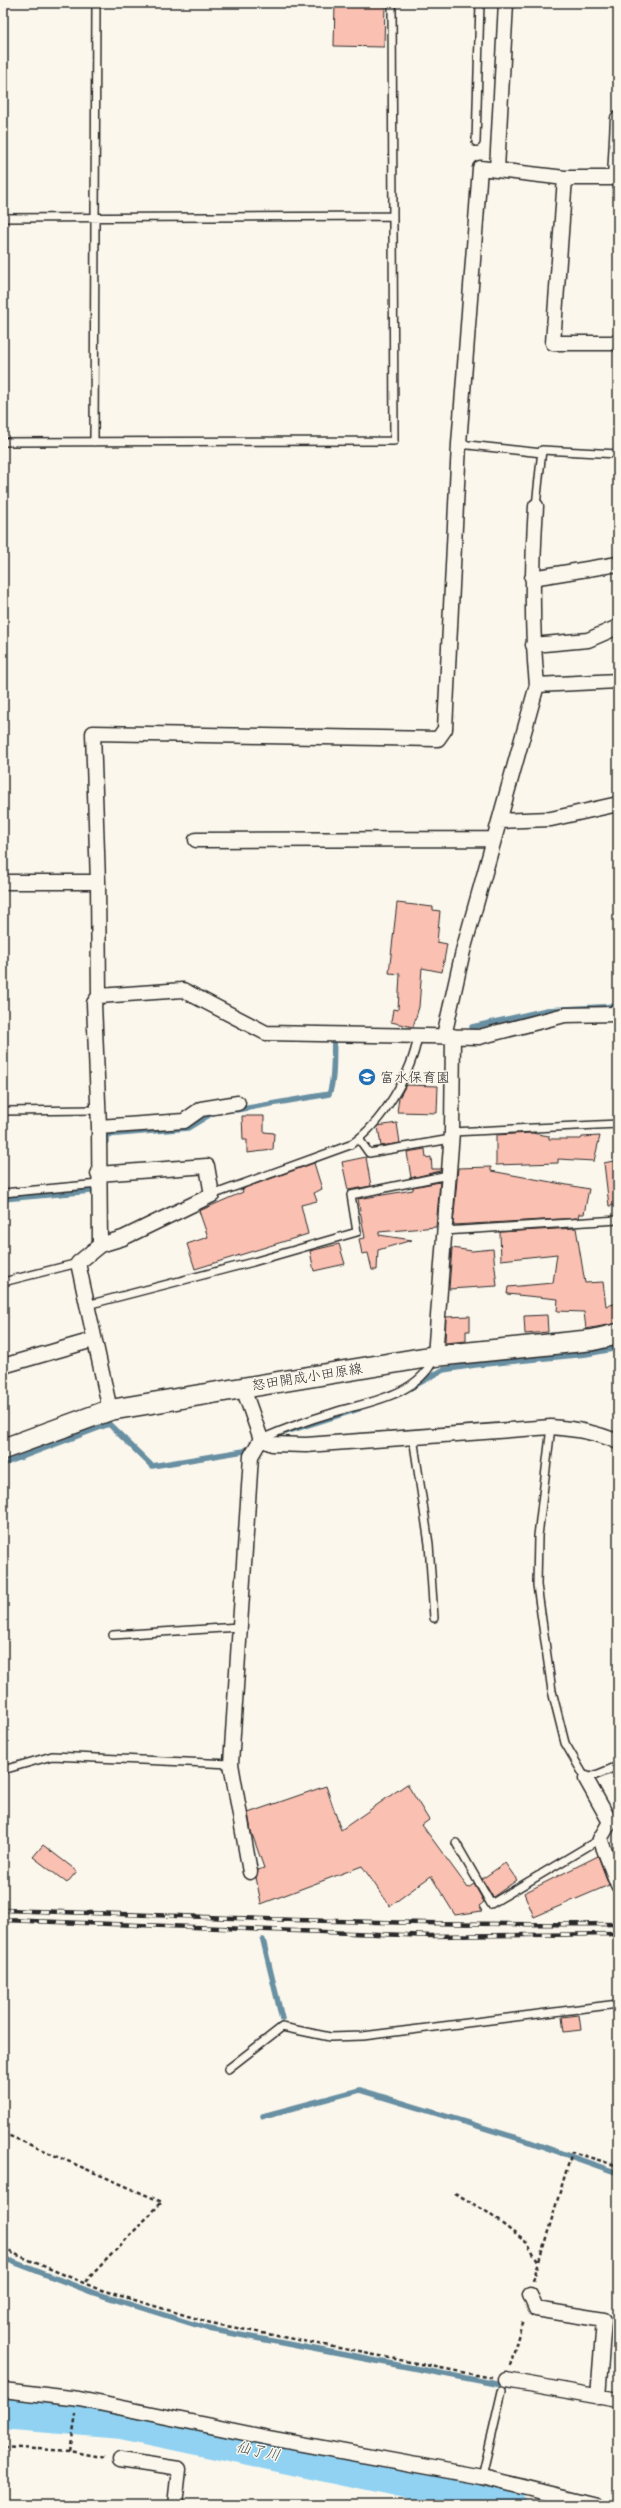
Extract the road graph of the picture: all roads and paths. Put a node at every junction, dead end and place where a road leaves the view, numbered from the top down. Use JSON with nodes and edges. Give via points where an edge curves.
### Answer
{"nodes":[{"id":1,"x":96,"y":3,"type":"edge"},
{"id":2,"x":392,"y":3,"type":"edge"},
{"id":3,"x":480,"y":3,"type":"edge"},
{"id":4,"x":506,"y":3,"type":"edge"},
{"id":5,"x":618,"y":118,"type":"edge"},
{"id":6,"x":476,"y":142,"type":"dead end"},
{"id":7,"x":497,"y":170,"type":"junction"},
{"id":8,"x":565,"y":178,"type":"junction"},
{"id":9,"x":617,"y":178,"type":"edge"},
{"id":10,"x":393,"y":216,"type":"junction"},
{"id":11,"x":3,"y":218,"type":"edge"},
{"id":12,"x":95,"y":218,"type":"junction"},
{"id":13,"x":618,"y":343,"type":"edge"},
{"id":14,"x":3,"y":442,"type":"edge"},
{"id":15,"x":94,"y":442,"type":"junction"},
{"id":16,"x":459,"y":444,"type":"junction"},
{"id":17,"x":542,"y":452,"type":"junction"},
{"id":18,"x":618,"y":454,"type":"edge"},
{"id":19,"x":536,"y":506,"type":"joint"},
{"id":20,"x":618,"y":564,"type":"edge"},
{"id":21,"x":532,"y":578,"type":"junction"},
{"id":22,"x":618,"y":628,"type":"edge"},
{"id":23,"x":533,"y":645,"type":"junction"},
{"id":24,"x":618,"y":681,"type":"edge"},
{"id":25,"x":537,"y":685,"type":"junction"},
{"id":26,"x":618,"y":804,"type":"edge"},
{"id":27,"x":499,"y":822,"type":"junction"},
{"id":28,"x":494,"y":839,"type":"junction"},
{"id":29,"x":196,"y":840,"type":"dead end"},
{"id":30,"x":3,"y":882,"type":"edge"},
{"id":31,"x":98,"y":882,"type":"junction"},
{"id":32,"x":99,"y":996,"type":"junction"},
{"id":33,"x":618,"y":1014,"type":"edge"},
{"id":34,"x":418,"y":1036,"type":"junction"},
{"id":35,"x":448,"y":1036,"type":"junction"},
{"id":36,"x":238,"y":1103,"type":"dead end"},
{"id":37,"x":99,"y":1110,"type":"junction"},
{"id":38,"x":3,"y":1111,"type":"edge"},
{"id":39,"x":618,"y":1124,"type":"edge"},
{"id":40,"x":99,"y":1127,"type":"junction"},
{"id":41,"x":451,"y":1136,"type":"junction"},
{"id":42,"x":359,"y":1139,"type":"junction"},
{"id":43,"x":448,"y":1175,"type":"junction"},
{"id":44,"x":98,"y":1179,"type":"junction"},
{"id":45,"x":3,"y":1193,"type":"edge"},
{"id":46,"x":212,"y":1195,"type":"junction"},
{"id":47,"x":618,"y":1220,"type":"edge"},
{"id":48,"x":444,"y":1231,"type":"junction"},
{"id":49,"x":100,"y":1245,"type":"junction"},
{"id":50,"x":78,"y":1263,"type":"junction"},
{"id":51,"x":3,"y":1282,"type":"edge"},
{"id":52,"x":87,"y":1305,"type":"junction"},
{"id":53,"x":618,"y":1334,"type":"edge"},
{"id":54,"x":93,"y":1340,"type":"junction"},
{"id":55,"x":435,"y":1356,"type":"junction"},
{"id":56,"x":3,"y":1366,"type":"edge"},
{"id":57,"x":243,"y":1388,"type":"junction"},
{"id":58,"x":110,"y":1410,"type":"junction"},
{"id":59,"x":551,"y":1427,"type":"junction"},
{"id":60,"x":413,"y":1437,"type":"junction"},
{"id":61,"x":260,"y":1439,"type":"junction"},
{"id":62,"x":618,"y":1442,"type":"edge"},
{"id":63,"x":3,"y":1449,"type":"edge"},
{"id":64,"x":434,"y":1618,"type":"dead end"},
{"id":65,"x":239,"y":1627,"type":"junction"},
{"id":66,"x":113,"y":1635,"type":"dead end"},
{"id":67,"x":231,"y":1764,"type":"junction"},
{"id":68,"x":618,"y":1766,"type":"edge"},
{"id":69,"x":3,"y":1770,"type":"edge"},
{"id":70,"x":586,"y":1779,"type":"junction"},
{"id":71,"x":600,"y":1839,"type":"junction"},
{"id":72,"x":456,"y":1843,"type":"dead end"},
{"id":73,"x":250,"y":1872,"type":"dead end"},
{"id":74,"x":617,"y":1876,"type":"edge"},
{"id":75,"x":618,"y":2004,"type":"edge"},
{"id":76,"x":228,"y":2069,"type":"dead end"},
{"id":77,"x":3,"y":2133,"type":"edge"},
{"id":78,"x":618,"y":2166,"type":"edge"},
{"id":79,"x":455,"y":2193,"type":"dead end"},
{"id":80,"x":3,"y":2249,"type":"edge"},
{"id":81,"x":538,"y":2262,"type":"junction"},
{"id":82,"x":84,"y":2282,"type":"junction"},
{"id":83,"x":530,"y":2295,"type":"junction"},
{"id":84,"x":504,"y":2386,"type":"junction"},
{"id":85,"x":3,"y":2390,"type":"edge"},
{"id":86,"x":598,"y":2396,"type":"junction"},
{"id":87,"x":79,"y":2398,"type":"junction"},
{"id":88,"x":618,"y":2400,"type":"edge"},
{"id":89,"x":3,"y":2447,"type":"edge"},
{"id":90,"x":70,"y":2451,"type":"junction"},
{"id":91,"x":120,"y":2460,"type":"joint"},
{"id":92,"x":482,"y":2477,"type":"junction"},
{"id":93,"x":175,"y":2505,"type":"edge"},
{"id":94,"x":597,"y":2505,"type":"edge"}],
"edges":[{"from":1,"to":12,"type":"lane"},
{"from":2,"to":10,"type":"lane"},
{"from":3,"to":6,"type":"lane"},
{"from":4,"to":7,"type":"street"},
{"from":5,"to":9,"type":"street"},
{"from":7,"to":8,"type":"street"},
{"from":7,"to":16,"type":"street","via":[[480,168]]},
{"from":8,"to":9,"type":"street"},
{"from":8,"to":13,"type":"street","via":[[553,343]]},
{"from":10,"to":12,"type":"lane"},
{"from":10,"to":15,"type":"lane","via":[[394,441]]},
{"from":11,"to":12,"type":"lane"},
{"from":12,"to":15,"type":"lane"},
{"from":14,"to":15,"type":"lane"},
{"from":16,"to":17,"type":"lane"},
{"from":16,"to":31,"type":"street","via":[[445,729],[438,739],[93,733]]},
{"from":17,"to":18,"type":"lane"},
{"from":17,"to":19,"type":"lane"},
{"from":19,"to":21,"type":"street"},
{"from":20,"to":21,"type":"street"},
{"from":21,"to":23,"type":"street"},
{"from":22,"to":23,"type":"street","via":[[588,640]]},
{"from":23,"to":25,"type":"street"},
{"from":24,"to":25,"type":"street"},
{"from":25,"to":27,"type":"street"},
{"from":26,"to":27,"type":"street","via":[[551,819]]},
{"from":27,"to":28,"type":"street"},
{"from":28,"to":29,"type":"street"},
{"from":28,"to":35,"type":"street","via":[[463,951]]},
{"from":30,"to":31,"type":"street"},
{"from":31,"to":32,"type":"street"},
{"from":32,"to":34,"type":"street","via":[[183,990],[266,1033]]},
{"from":32,"to":37,"type":"street","via":[[94,1003]]},
{"from":33,"to":35,"type":"street","via":[[565,1015],[479,1037]]},
{"from":34,"to":35,"type":"street"},
{"from":34,"to":42,"type":"lane","via":[[416,1051],[388,1108]]},
{"from":35,"to":41,"type":"street"},
{"from":36,"to":40,"type":"street","via":[[201,1109],[184,1121]]},
{"from":37,"to":38,"type":"lane"},
{"from":37,"to":40,"type":"street"},
{"from":39,"to":41,"type":"lane"},
{"from":40,"to":44,"type":"street"},
{"from":41,"to":42,"type":"lane","via":[[369,1154]]},
{"from":41,"to":43,"type":"street"},
{"from":42,"to":46,"type":"lane","via":[[350,1145]]},
{"from":43,"to":48,"type":"street"},
{"from":43,"to":52,"type":"lane","via":[[351,1195],[357,1232]]},
{"from":44,"to":45,"type":"lane"},
{"from":44,"to":46,"type":"street","via":[[207,1166]]},
{"from":44,"to":49,"type":"street"},
{"from":46,"to":49,"type":"street","via":[[123,1238]]},
{"from":47,"to":48,"type":"lane"},
{"from":48,"to":55,"type":"street"},
{"from":49,"to":50,"type":"street"},
{"from":50,"to":51,"type":"lane"},
{"from":50,"to":52,"type":"street"},
{"from":52,"to":54,"type":"street"},
{"from":53,"to":55,"type":"main road","name":"怒田開成小田原線","via":[[593,1340]]},
{"from":54,"to":56,"type":"street"},
{"from":54,"to":58,"type":"street"},
{"from":55,"to":57,"type":"main road","name":"怒田開成小田原線"},
{"from":55,"to":61,"type":"lane","via":[[429,1370],[408,1387],[361,1406],[334,1412]]},
{"from":57,"to":58,"type":"main road","name":"怒田開成小田原線"},
{"from":57,"to":61,"type":"street"},
{"from":58,"to":63,"type":"main road","name":"怒田開成小田原線"},
{"from":59,"to":60,"type":"street"},
{"from":59,"to":62,"type":"street","via":[[581,1430],[606,1436]]},
{"from":59,"to":70,"type":"lane","via":[[538,1536],[537,1585],[552,1691],[565,1743]]},
{"from":60,"to":61,"type":"street","via":[[306,1445],[272,1444]]},
{"from":60,"to":64,"type":"lane","via":[[429,1544]]},
{"from":61,"to":65,"type":"street","via":[[251,1456]]},
{"from":65,"to":66,"type":"lane"},
{"from":65,"to":67,"type":"street"},
{"from":67,"to":69,"type":"lane","via":[[52,1756]]},
{"from":67,"to":73,"type":"street"},
{"from":68,"to":70,"type":"lane"},
{"from":70,"to":71,"type":"street","via":[[610,1822]]},
{"from":71,"to":72,"type":"lane","via":[[491,1904]]},
{"from":71,"to":74,"type":"street"},
{"from":75,"to":76,"type":"lane","via":[[363,2036],[330,2037],[282,2027]]},
{"from":77,"to":82,"type":"path","via":[[162,2202]]},
{"from":78,"to":81,"type":"path","via":[[572,2152]]},
{"from":79,"to":81,"type":"path","via":[[486,2212],[527,2243]]},
{"from":80,"to":82,"type":"path"},
{"from":81,"to":83,"type":"path"},
{"from":82,"to":84,"type":"path","via":[[98,2289],[211,2323]]},
{"from":83,"to":84,"type":"path"},
{"from":83,"to":86,"type":"street","via":[[536,2308],[604,2320]]},
{"from":84,"to":86,"type":"street"},
{"from":84,"to":92,"type":"lane"},
{"from":85,"to":87,"type":"street"},
{"from":86,"to":88,"type":"street"},
{"from":87,"to":90,"type":"path"},
{"from":87,"to":92,"type":"street","via":[[269,2438]]},
{"from":89,"to":90,"type":"path"},
{"from":90,"to":91,"type":"path"},
{"from":91,"to":93,"type":"street","via":[[179,2469]]},
{"from":92,"to":94,"type":"street"}]}
